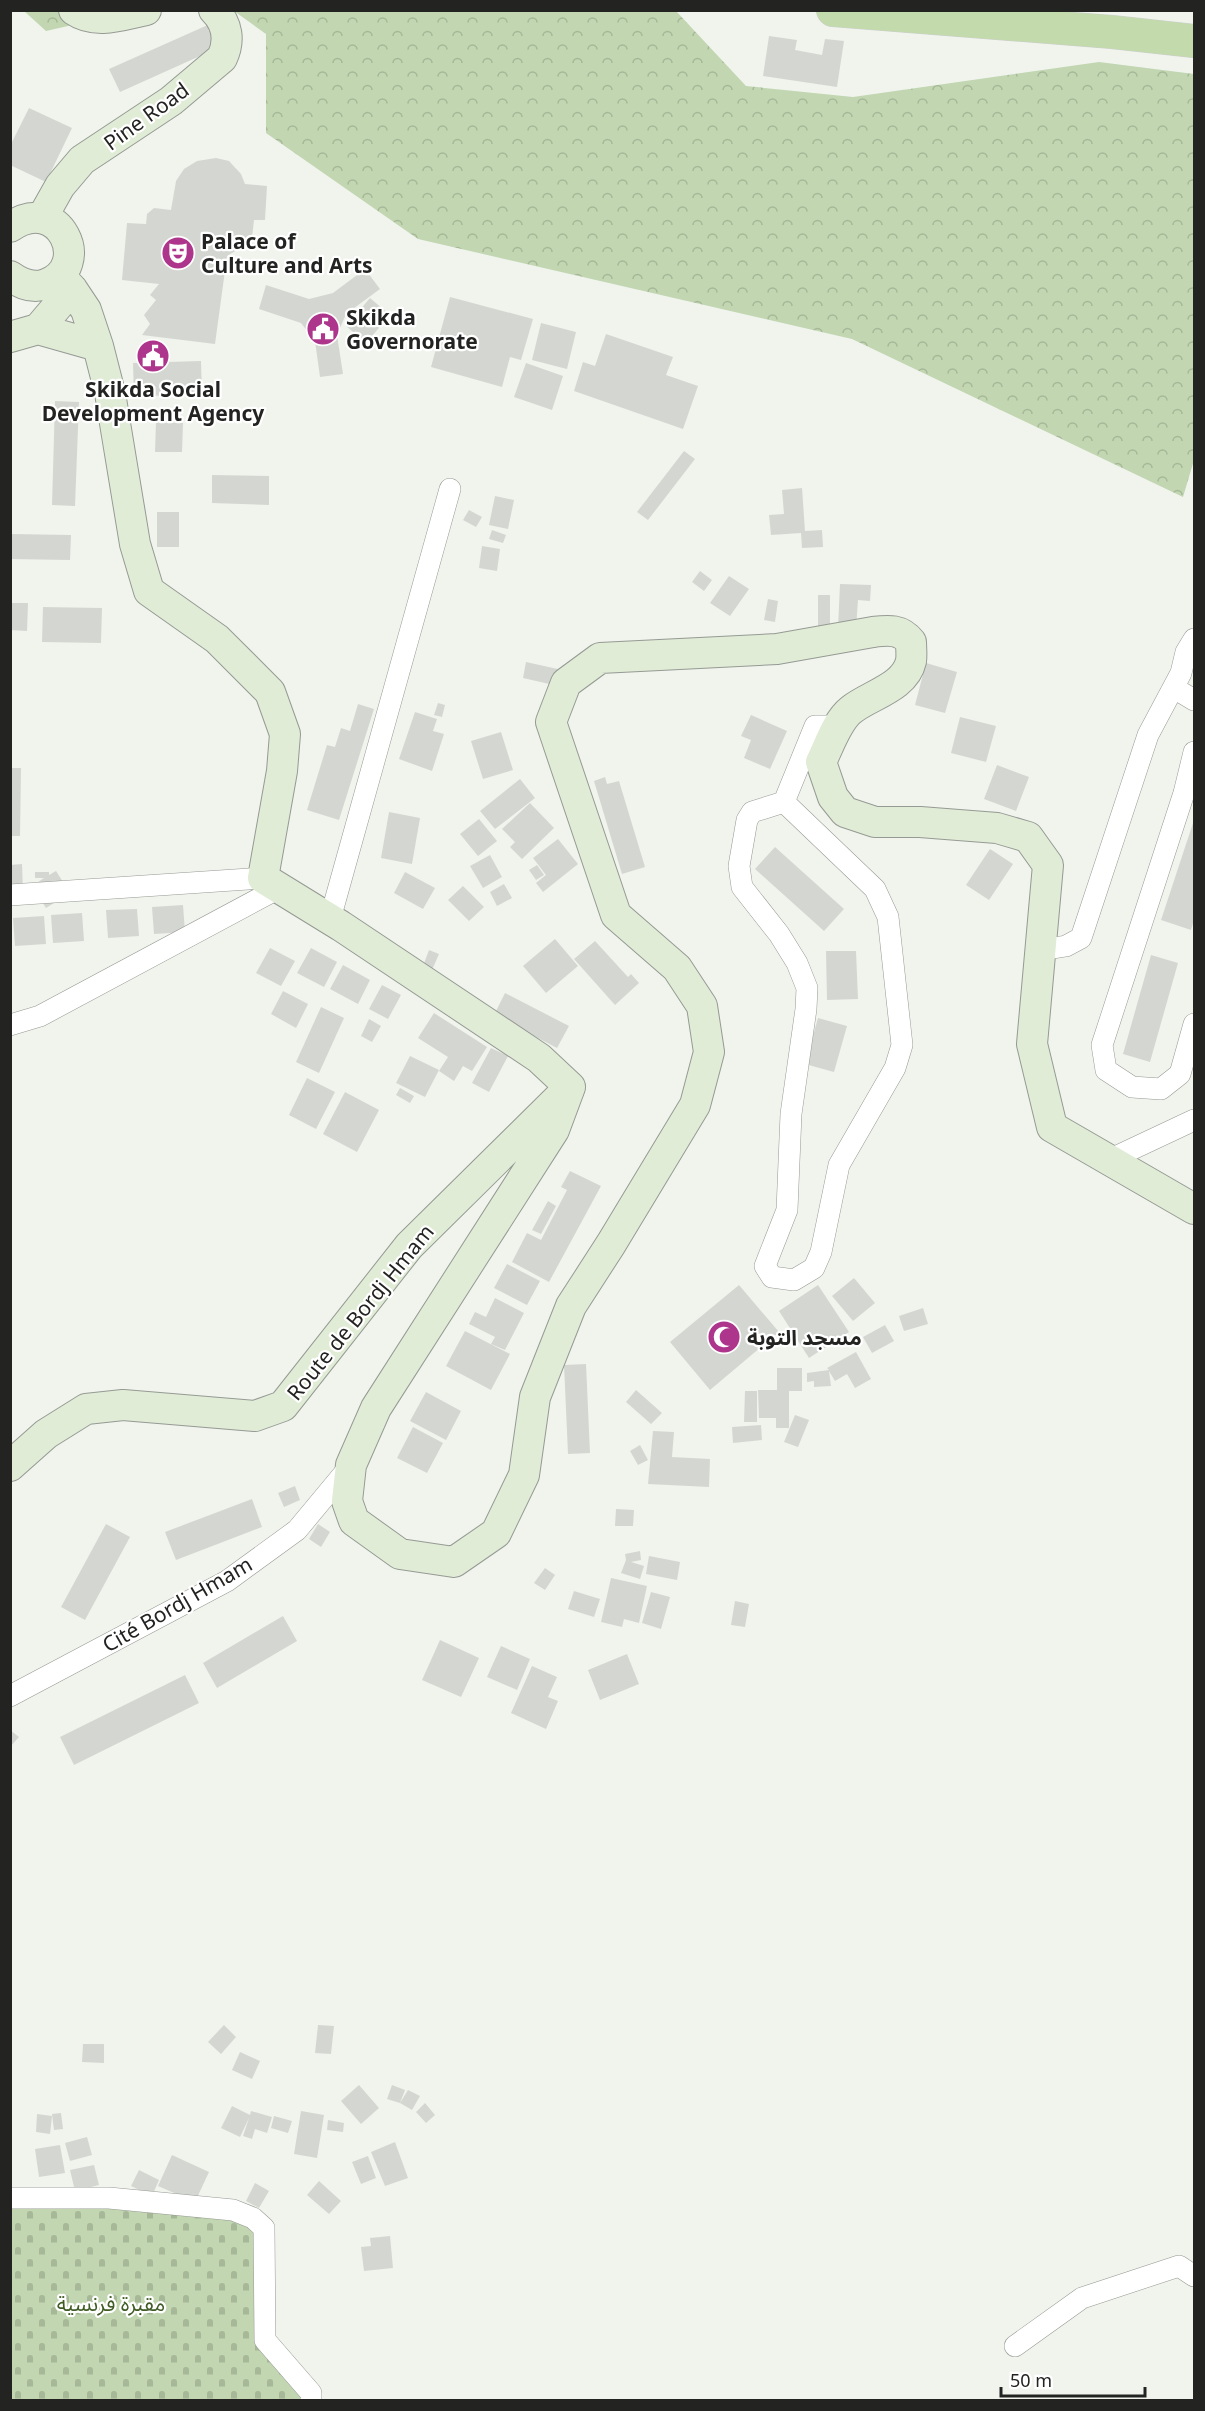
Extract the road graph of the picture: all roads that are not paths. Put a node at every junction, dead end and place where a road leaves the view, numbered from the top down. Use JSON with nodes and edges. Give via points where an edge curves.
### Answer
{"nodes":[{"id":1,"x":74,"y":10,"type":"edge"},
{"id":2,"x":146,"y":10,"type":"edge"},
{"id":3,"x":214,"y":10,"type":"edge"},
{"id":4,"x":833,"y":10,"type":"edge"},
{"id":5,"x":1194,"y":41,"type":"edge"},
{"id":6,"x":42,"y":218,"type":"junction"},
{"id":7,"x":10,"y":227,"type":"edge"},
{"id":8,"x":10,"y":276,"type":"edge"},
{"id":9,"x":66,"y":282,"type":"junction"},
{"id":10,"x":24,"y":333,"type":"edge"},
{"id":11,"x":98,"y":346,"type":"junction"},
{"id":12,"x":450,"y":489,"type":"dead end"},
{"id":13,"x":1194,"y":639,"type":"edge"},
{"id":14,"x":1174,"y":688,"type":"junction"},
{"id":15,"x":1194,"y":700,"type":"edge"},
{"id":16,"x":839,"y":726,"type":"junction"},
{"id":17,"x":1194,"y":752,"type":"edge"},
{"id":18,"x":784,"y":802,"type":"junction"},
{"id":19,"x":271,"y":883,"type":"junction"},
{"id":20,"x":10,"y":895,"type":"edge"},
{"id":21,"x":330,"y":919,"type":"junction"},
{"id":22,"x":1041,"y":950,"type":"junction"},
{"id":23,"x":1194,"y":1024,"type":"edge"},
{"id":24,"x":10,"y":1025,"type":"edge"},
{"id":25,"x":570,"y":1087,"type":"junction"},
{"id":26,"x":1194,"y":1120,"type":"edge"},
{"id":27,"x":1109,"y":1160,"type":"junction"},
{"id":28,"x":1194,"y":1209,"type":"edge"},
{"id":29,"x":351,"y":1465,"type":"junction"},
{"id":30,"x":10,"y":1466,"type":"edge"},
{"id":31,"x":10,"y":1695,"type":"edge"},
{"id":32,"x":10,"y":2198,"type":"edge"},
{"id":33,"x":1194,"y":2276,"type":"edge"},
{"id":34,"x":1015,"y":2346,"type":"dead end"},
{"id":35,"x":311,"y":2400,"type":"edge"}],
"edges":[{"from":1,"to":2,"type":"street","via":[[102,19]]},
{"from":3,"to":6,"type":"street","name":"Pine Road","via":[[227,34],[222,58],[171,101],[82,160],[60,186]]},
{"from":4,"to":5,"type":"main road"},
{"from":6,"to":7,"type":"street","via":[[19,221]]},
{"from":6,"to":9,"type":"street","via":[[60,228],[69,247]]},
{"from":8,"to":9,"type":"street","via":[[30,286]]},
{"from":9,"to":10,"type":"street"},
{"from":9,"to":11,"type":"street","via":[[86,310]]},
{"from":10,"to":11,"type":"street"},
{"from":11,"to":19,"type":"street","via":[[110,393],[135,544],[149,591],[217,639],[270,692],[285,734]]},
{"from":12,"to":21,"type":"street"},
{"from":13,"to":14,"type":"street"},
{"from":14,"to":15,"type":"street"},
{"from":14,"to":22,"type":"street","via":[[1148,735],[1081,938],[1066,946]]},
{"from":16,"to":18,"type":"street","via":[[815,726]]},
{"from":16,"to":22,"type":"street","via":[[821,762],[833,796],[845,812],[875,822],[997,828],[1028,837],[1048,865]]},
{"from":16,"to":29,"type":"street","via":[[849,711],[904,674],[911,662],[911,642],[906,636],[888,630],[777,649],[600,658],[566,683],[551,722],[616,915],[677,968],[702,1006],[709,1052],[695,1105],[571,1306],[535,1397],[524,1474],[496,1533],[454,1562],[400,1554],[354,1521],[347,1501]]},
{"from":17,"to":23,"type":"street","via":[[1102,1045],[1106,1070],[1132,1087],[1161,1089],[1180,1074]]},
{"from":18,"to":18,"type":"street","via":[[875,889],[888,917],[902,1045],[895,1068],[839,1165],[821,1252],[814,1268],[794,1280],[772,1277],[765,1266],[787,1210],[790,1114],[807,988],[779,934],[742,887],[739,866],[752,812]]},
{"from":19,"to":20,"type":"street"},
{"from":19,"to":21,"type":"street"},
{"from":19,"to":24,"type":"street","via":[[40,1016]]},
{"from":21,"to":25,"type":"street","via":[[539,1058]]},
{"from":22,"to":27,"type":"street","via":[[1032,1044],[1052,1127]]},
{"from":25,"to":29,"type":"street","via":[[554,1130],[375,1408]]},
{"from":25,"to":30,"type":"street","name":"Route de Bordj Hmam","via":[[409,1246],[283,1406],[255,1416],[123,1405],[86,1409],[46,1434]]},
{"from":26,"to":27,"type":"street"},
{"from":27,"to":28,"type":"street"},
{"from":29,"to":31,"type":"street","name":"Cité Bordj Hmam","via":[[297,1530],[227,1581]]},
{"from":32,"to":35,"type":"street","via":[[109,2198],[233,2210],[253,2218],[264,2228],[266,2340],[311,2393]]},
{"from":33,"to":34,"type":"street","via":[[1179,2266],[1082,2298]]}]}
